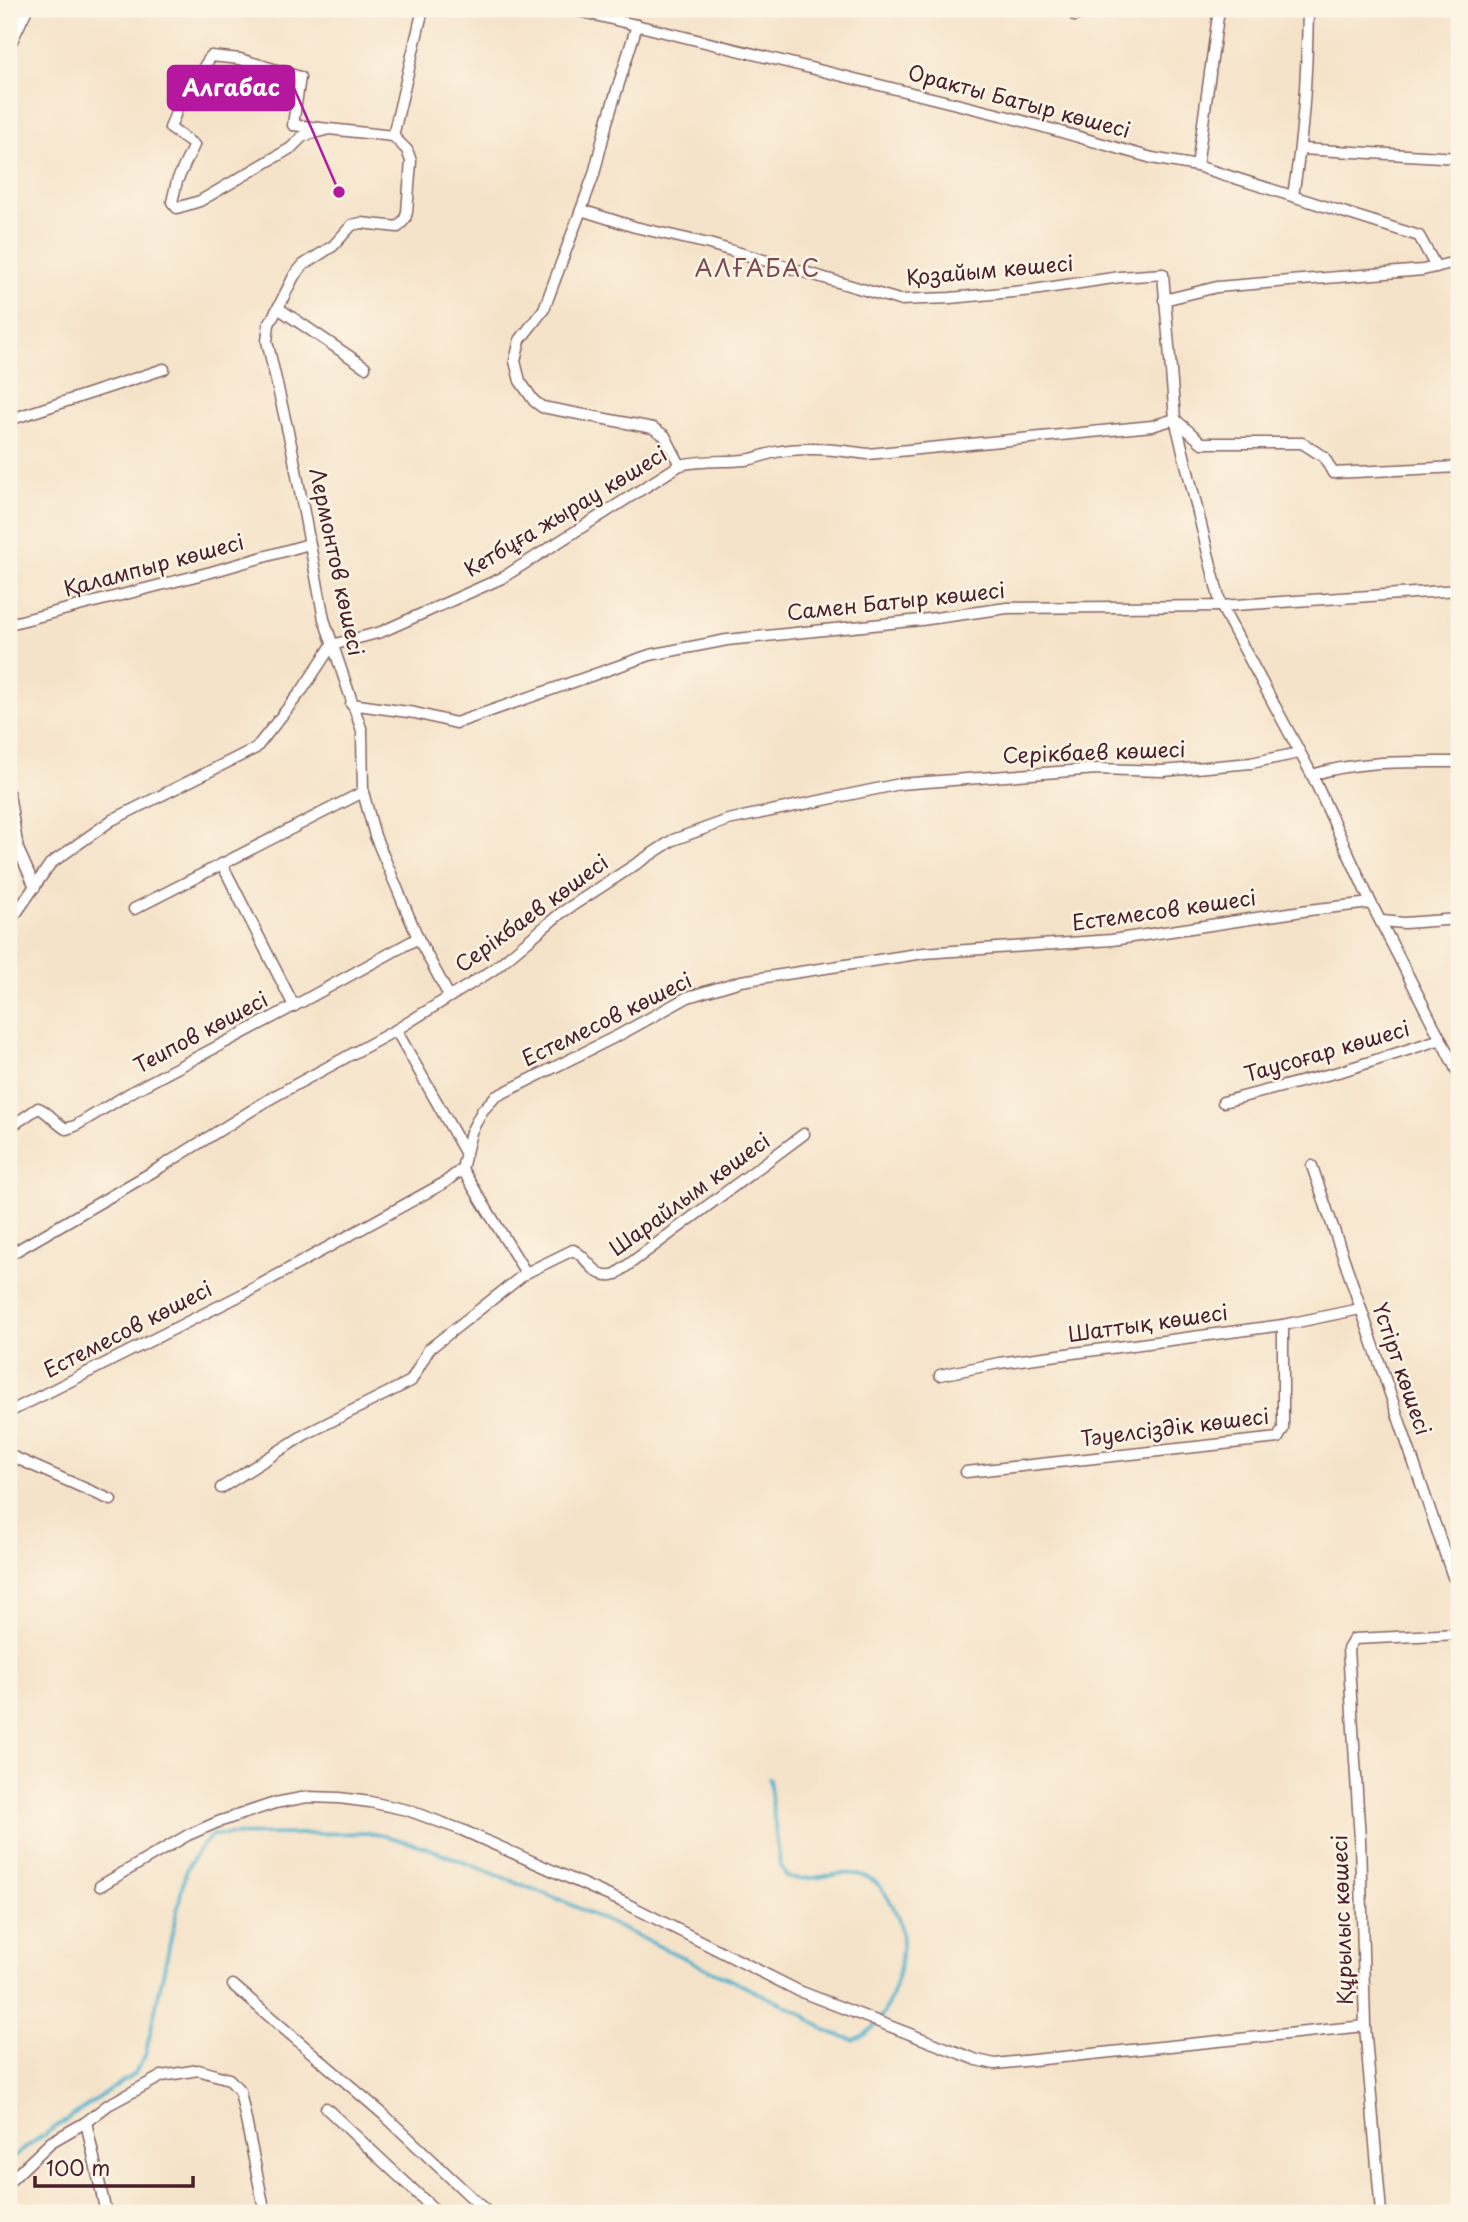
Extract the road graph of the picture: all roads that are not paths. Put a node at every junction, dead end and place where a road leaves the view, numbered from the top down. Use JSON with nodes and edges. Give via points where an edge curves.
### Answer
{"nodes":[{"id":1,"x":11,"y":9,"type":"edge"},
{"id":2,"x":423,"y":9,"type":"edge"},
{"id":3,"x":571,"y":9,"type":"edge"},
{"id":4,"x":1093,"y":9,"type":"edge"},
{"id":5,"x":1219,"y":9,"type":"edge"},
{"id":6,"x":1308,"y":9,"type":"edge"},
{"id":7,"x":25,"y":13,"type":"edge"},
{"id":8,"x":1075,"y":16,"type":"dead end"},
{"id":9,"x":637,"y":25,"type":"junction"},
{"id":10,"x":9,"y":47,"type":"edge"},
{"id":11,"x":329,"y":129,"type":"junction"},
{"id":12,"x":393,"y":136,"type":"junction"},
{"id":13,"x":1301,"y":149,"type":"junction"},
{"id":14,"x":1459,"y":158,"type":"edge"},
{"id":15,"x":1197,"y":166,"type":"junction"},
{"id":16,"x":1293,"y":195,"type":"junction"},
{"id":17,"x":581,"y":209,"type":"junction"},
{"id":18,"x":1459,"y":261,"type":"edge"},
{"id":19,"x":1436,"y":267,"type":"junction"},
{"id":20,"x":1164,"y":300,"type":"junction"},
{"id":21,"x":278,"y":308,"type":"junction"},
{"id":22,"x":365,"y":367,"type":"dead end"},
{"id":23,"x":164,"y":369,"type":"dead end"},
{"id":24,"x":1175,"y":419,"type":"junction"},
{"id":25,"x":9,"y":420,"type":"edge"},
{"id":26,"x":680,"y":465,"type":"junction"},
{"id":27,"x":1459,"y":467,"type":"edge"},
{"id":28,"x":309,"y":544,"type":"junction"},
{"id":29,"x":1459,"y":590,"type":"edge"},
{"id":30,"x":1220,"y":606,"type":"junction"},
{"id":31,"x":9,"y":624,"type":"edge"},
{"id":32,"x":332,"y":645,"type":"junction"},
{"id":33,"x":351,"y":704,"type":"junction"},
{"id":34,"x":1299,"y":753,"type":"junction"},
{"id":35,"x":1459,"y":762,"type":"edge"},
{"id":36,"x":1312,"y":775,"type":"junction"},
{"id":37,"x":363,"y":792,"type":"junction"},
{"id":38,"x":9,"y":794,"type":"edge"},
{"id":39,"x":13,"y":850,"type":"edge"},
{"id":40,"x":222,"y":864,"type":"junction"},
{"id":41,"x":34,"y":887,"type":"junction"},
{"id":42,"x":1371,"y":903,"type":"junction"},
{"id":43,"x":134,"y":909,"type":"dead end"},
{"id":44,"x":9,"y":918,"type":"edge"},
{"id":45,"x":1459,"y":919,"type":"edge"},
{"id":46,"x":1382,"y":921,"type":"junction"},
{"id":47,"x":418,"y":938,"type":"junction"},
{"id":48,"x":449,"y":996,"type":"junction"},
{"id":49,"x":294,"y":1006,"type":"junction"},
{"id":50,"x":396,"y":1030,"type":"junction"},
{"id":51,"x":1441,"y":1039,"type":"junction"},
{"id":52,"x":1459,"y":1075,"type":"edge"},
{"id":53,"x":1223,"y":1102,"type":"dead end"},
{"id":54,"x":9,"y":1128,"type":"edge"},
{"id":55,"x":804,"y":1134,"type":"dead end"},
{"id":56,"x":466,"y":1154,"type":"junction"},
{"id":57,"x":1312,"y":1166,"type":"dead end"},
{"id":58,"x":462,"y":1169,"type":"junction"},
{"id":59,"x":9,"y":1255,"type":"edge"},
{"id":60,"x":526,"y":1273,"type":"junction"},
{"id":61,"x":1360,"y":1309,"type":"junction"},
{"id":62,"x":1283,"y":1325,"type":"junction"},
{"id":63,"x":940,"y":1375,"type":"dead end"},
{"id":64,"x":9,"y":1412,"type":"edge"},
{"id":65,"x":9,"y":1455,"type":"edge"},
{"id":66,"x":966,"y":1472,"type":"dead end"},
{"id":67,"x":221,"y":1488,"type":"dead end"},
{"id":68,"x":111,"y":1500,"type":"dead end"},
{"id":69,"x":1459,"y":1583,"type":"edge"},
{"id":70,"x":1459,"y":1634,"type":"edge"},
{"id":71,"x":100,"y":1886,"type":"dead end"},
{"id":72,"x":233,"y":1984,"type":"dead end"},
{"id":73,"x":1365,"y":2026,"type":"junction"},
{"id":74,"x":326,"y":2108,"type":"dead end"},
{"id":75,"x":86,"y":2122,"type":"junction"},
{"id":76,"x":9,"y":2182,"type":"edge"},
{"id":77,"x":106,"y":2213,"type":"edge"},
{"id":78,"x":265,"y":2213,"type":"edge"},
{"id":79,"x":438,"y":2213,"type":"edge"},
{"id":80,"x":488,"y":2213,"type":"edge"},
{"id":81,"x":1381,"y":2213,"type":"edge"}],
"edges":[{"from":1,"to":7,"type":"street"},
{"from":2,"to":12,"type":"street"},
{"from":3,"to":9,"type":"street","name":"Оракты Батыр көшесі"},
{"from":4,"to":8,"type":"street"},
{"from":5,"to":15,"type":"street"},
{"from":6,"to":13,"type":"street"},
{"from":7,"to":10,"type":"street"},
{"from":9,"to":15,"type":"street","name":"Оракты Батыр көшесі"},
{"from":9,"to":17,"type":"street"},
{"from":11,"to":11,"type":"street","via":[[293,125],[300,78],[211,55],[170,128],[194,145],[172,202],[177,208],[200,201],[291,148],[303,136]]},
{"from":11,"to":12,"type":"street"},
{"from":12,"to":21,"type":"street","name":"Лермонтов көшесі","via":[[411,161],[407,212],[401,225],[352,225],[333,246],[303,265]]},
{"from":13,"to":14,"type":"street"},
{"from":13,"to":16,"type":"street"},
{"from":15,"to":16,"type":"street","name":"Оракты Батыр көшесі"},
{"from":16,"to":19,"type":"street","name":"Оракты Батыр көшесі","via":[[1419,236]]},
{"from":17,"to":20,"type":"street","name":"Қозайым көшесі","via":[[899,300],[1163,274]]},
{"from":17,"to":26,"type":"street","via":[[544,309],[520,340],[515,361],[520,382],[542,407],[653,428],[665,436]]},
{"from":18,"to":19,"type":"street"},
{"from":19,"to":20,"type":"street","via":[[1217,287]]},
{"from":20,"to":24,"type":"street"},
{"from":21,"to":22,"type":"street"},
{"from":21,"to":28,"type":"street","name":"Лермонтов көшесі","via":[[267,341]]},
{"from":23,"to":25,"type":"street"},
{"from":24,"to":26,"type":"street","name":"Кетбұға жырау көшесі","via":[[1152,426],[868,454],[800,449],[746,460]]},
{"from":24,"to":27,"type":"street","via":[[1202,443],[1302,443],[1324,457],[1333,473]]},
{"from":24,"to":30,"type":"street"},
{"from":26,"to":32,"type":"street","name":"Кетбұға жырау көшесі","via":[[502,578],[380,632]]},
{"from":28,"to":31,"type":"street","name":"Қалампыр көшесі"},
{"from":28,"to":32,"type":"street","name":"Лермонтов көшесі"},
{"from":29,"to":30,"type":"street","name":"Самен Батыр көшесі"},
{"from":30,"to":33,"type":"street","name":"Самен Батыр көшесі","via":[[1007,608],[727,640],[650,655],[456,723]]},
{"from":30,"to":34,"type":"street"},
{"from":32,"to":33,"type":"street","name":"Лермонтов көшесі"},
{"from":32,"to":41,"type":"street","via":[[256,748],[111,820],[50,864]]},
{"from":33,"to":37,"type":"street","name":"Лермонтов көшесі","via":[[362,731]]},
{"from":34,"to":36,"type":"street"},
{"from":34,"to":48,"type":"street","name":"Серікбаев көшесі","via":[[1251,763],[1163,771],[1097,769],[900,784],[728,820],[673,840],[561,913],[493,970]]},
{"from":35,"to":36,"type":"street","via":[[1337,767]]},
{"from":36,"to":42,"type":"street"},
{"from":37,"to":40,"type":"street"},
{"from":37,"to":47,"type":"street","name":"Лермонтов көшесі","via":[[375,836]]},
{"from":38,"to":39,"type":"street"},
{"from":39,"to":41,"type":"street"},
{"from":40,"to":43,"type":"street"},
{"from":40,"to":49,"type":"street"},
{"from":41,"to":44,"type":"street"},
{"from":42,"to":46,"type":"street"},
{"from":42,"to":56,"type":"street","name":"Естемесов көшесі","via":[[1112,940],[924,953],[741,981],[688,997],[495,1097],[471,1132]]},
{"from":45,"to":46,"type":"street"},
{"from":46,"to":51,"type":"street"},
{"from":47,"to":48,"type":"street","name":"Лермонтов көшесі"},
{"from":47,"to":49,"type":"street","name":"Теипов көшесі"},
{"from":48,"to":50,"type":"street","name":"Серікбаев көшесі"},
{"from":49,"to":54,"type":"street","name":"Теипов көшесі","via":[[75,1126],[66,1129],[38,1108]]},
{"from":50,"to":56,"type":"street"},
{"from":50,"to":59,"type":"street","name":"Серікбаев көшесі","via":[[273,1097]]},
{"from":51,"to":52,"type":"street"},
{"from":51,"to":53,"type":"street","name":"Тауcоғар көшесі"},
{"from":55,"to":60,"type":"street","name":"Шарайлым көшесі","via":[[611,1276],[598,1273],[573,1250]]},
{"from":56,"to":58,"type":"street","name":"Естемесов көшесі"},
{"from":57,"to":61,"type":"street","name":"Үстірт көшесі"},
{"from":58,"to":60,"type":"street"},
{"from":58,"to":64,"type":"street","name":"Естемесов көшесі","via":[[247,1292]]},
{"from":60,"to":67,"type":"street","name":"Шарайлым көшесі","via":[[429,1349],[411,1381],[304,1436]]},
{"from":61,"to":62,"type":"street","name":"Шаттық көшесі"},
{"from":61,"to":69,"type":"street","name":"Үстірт көшесі","via":[[1452,1577]]},
{"from":62,"to":63,"type":"street","name":"Шаттық көшесі"},
{"from":62,"to":66,"type":"street","name":"Тәуелсіздік көшесі","via":[[1283,1429],[1278,1438]]},
{"from":65,"to":68,"type":"street"},
{"from":70,"to":73,"type":"street","name":"Құрылыс көшесі","via":[[1354,1639],[1348,1648]]},
{"from":71,"to":73,"type":"street","via":[[218,1822],[275,1803],[339,1798],[407,1810],[462,1830],[625,1903],[799,1991],[995,2064]]},
{"from":72,"to":80,"type":"street","via":[[383,2114]]},
{"from":73,"to":81,"type":"street","name":"Құрылыс көшесі"},
{"from":74,"to":79,"type":"street"},
{"from":75,"to":76,"type":"street","via":[[51,2142]]},
{"from":75,"to":77,"type":"street"},
{"from":75,"to":78,"type":"street","via":[[162,2076],[198,2070],[229,2079],[240,2091]]}]}
